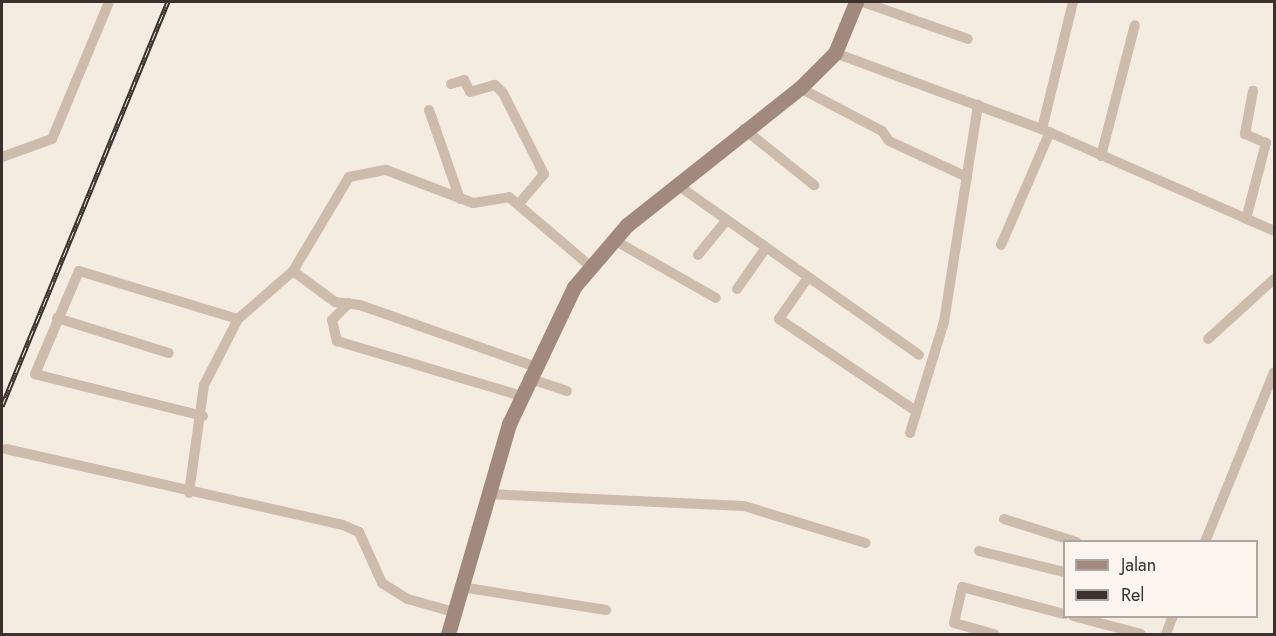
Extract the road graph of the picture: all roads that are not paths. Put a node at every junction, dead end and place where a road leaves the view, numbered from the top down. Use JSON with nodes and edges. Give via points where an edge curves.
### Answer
{"nodes":[{"id":1,"x":109,"y":2,"type":"edge"},
{"id":2,"x":856,"y":2,"type":"edge"},
{"id":3,"x":863,"y":2,"type":"edge"},
{"id":4,"x":1073,"y":2,"type":"edge"},
{"id":5,"x":1135,"y":25,"type":"dead end"},
{"id":6,"x":968,"y":39,"type":"dead end"},
{"id":7,"x":835,"y":53,"type":"junction"},
{"id":8,"x":451,"y":84,"type":"dead end"},
{"id":9,"x":800,"y":88,"type":"junction"},
{"id":10,"x":1253,"y":91,"type":"dead end"},
{"id":11,"x":978,"y":105,"type":"junction"},
{"id":12,"x":429,"y":110,"type":"dead end"},
{"id":13,"x":744,"y":129,"type":"junction"},
{"id":14,"x":1046,"y":130,"type":"junction"},
{"id":15,"x":1101,"y":156,"type":"junction"},
{"id":16,"x":2,"y":157,"type":"edge"},
{"id":17,"x":967,"y":177,"type":"junction"},
{"id":18,"x":676,"y":184,"type":"junction"},
{"id":19,"x":814,"y":185,"type":"dead end"},
{"id":20,"x":460,"y":199,"type":"junction"},
{"id":21,"x":519,"y":205,"type":"junction"},
{"id":22,"x":1245,"y":219,"type":"junction"},
{"id":23,"x":725,"y":222,"type":"junction"},
{"id":24,"x":1275,"y":231,"type":"edge"},
{"id":25,"x":614,"y":240,"type":"junction"},
{"id":26,"x":1001,"y":244,"type":"dead end"},
{"id":27,"x":765,"y":249,"type":"junction"},
{"id":28,"x":698,"y":255,"type":"dead end"},
{"id":29,"x":589,"y":265,"type":"junction"},
{"id":30,"x":293,"y":271,"type":"junction"},
{"id":31,"x":807,"y":279,"type":"junction"},
{"id":32,"x":1275,"y":279,"type":"edge"},
{"id":33,"x":737,"y":289,"type":"dead end"},
{"id":34,"x":716,"y":298,"type":"dead end"},
{"id":35,"x":349,"y":303,"type":"junction"},
{"id":36,"x":57,"y":318,"type":"junction"},
{"id":37,"x":238,"y":319,"type":"junction"},
{"id":38,"x":1208,"y":339,"type":"dead end"},
{"id":39,"x":169,"y":353,"type":"dead end"},
{"id":40,"x":919,"y":355,"type":"dead end"},
{"id":41,"x":531,"y":372,"type":"junction"},
{"id":42,"x":1275,"y":372,"type":"edge"},
{"id":43,"x":567,"y":391,"type":"dead end"},
{"id":44,"x":521,"y":396,"type":"junction"},
{"id":45,"x":916,"y":411,"type":"junction"},
{"id":46,"x":203,"y":416,"type":"junction"},
{"id":47,"x":910,"y":433,"type":"dead end"},
{"id":48,"x":6,"y":449,"type":"dead end"},
{"id":49,"x":189,"y":493,"type":"junction"},
{"id":50,"x":487,"y":494,"type":"junction"},
{"id":51,"x":1004,"y":519,"type":"dead end"},
{"id":52,"x":1070,"y":540,"type":"edge"},
{"id":53,"x":1205,"y":540,"type":"edge"},
{"id":54,"x":866,"y":543,"type":"dead end"},
{"id":55,"x":979,"y":551,"type":"dead end"},
{"id":56,"x":1063,"y":572,"type":"edge"},
{"id":57,"x":461,"y":587,"type":"junction"},
{"id":58,"x":606,"y":610,"type":"dead end"},
{"id":59,"x":454,"y":612,"type":"junction"},
{"id":60,"x":1063,"y":613,"type":"edge"},
{"id":61,"x":1081,"y":618,"type":"edge"},
{"id":62,"x":1172,"y":618,"type":"edge"},
{"id":63,"x":967,"y":631,"type":"edge"},
{"id":64,"x":448,"y":634,"type":"edge"},
{"id":65,"x":994,"y":634,"type":"edge"},
{"id":66,"x":1141,"y":634,"type":"edge"},
{"id":67,"x":1166,"y":634,"type":"edge"}],
"edges":[{"from":1,"to":16,"type":"street","via":[[52,139]]},
{"from":2,"to":7,"type":"street"},
{"from":3,"to":6,"type":"street"},
{"from":4,"to":14,"type":"street"},
{"from":5,"to":15,"type":"street"},
{"from":7,"to":9,"type":"street"},
{"from":7,"to":11,"type":"street"},
{"from":8,"to":21,"type":"street","via":[[464,80],[470,92],[495,85],[503,93],[544,174]]},
{"from":9,"to":13,"type":"street"},
{"from":9,"to":17,"type":"street","via":[[882,131],[889,141]]},
{"from":10,"to":22,"type":"street","via":[[1245,134],[1266,144]]},
{"from":11,"to":14,"type":"street"},
{"from":11,"to":17,"type":"street"},
{"from":12,"to":20,"type":"street"},
{"from":13,"to":18,"type":"street"},
{"from":13,"to":19,"type":"street"},
{"from":14,"to":15,"type":"street"},
{"from":14,"to":26,"type":"street"},
{"from":15,"to":22,"type":"street"},
{"from":17,"to":45,"type":"street","via":[[944,322]]},
{"from":18,"to":23,"type":"street"},
{"from":18,"to":25,"type":"street"},
{"from":20,"to":21,"type":"street","via":[[483,202],[506,197]]},
{"from":20,"to":30,"type":"street","via":[[386,170],[349,177]]},
{"from":21,"to":29,"type":"street"},
{"from":22,"to":24,"type":"street"},
{"from":23,"to":27,"type":"street"},
{"from":23,"to":28,"type":"street"},
{"from":25,"to":29,"type":"street"},
{"from":25,"to":34,"type":"street"},
{"from":27,"to":31,"type":"street"},
{"from":27,"to":33,"type":"street"},
{"from":29,"to":41,"type":"street"},
{"from":30,"to":35,"type":"street","via":[[328,298]]},
{"from":30,"to":37,"type":"street"},
{"from":31,"to":40,"type":"street"},
{"from":31,"to":45,"type":"street","via":[[779,319]]},
{"from":32,"to":38,"type":"street"},
{"from":35,"to":41,"type":"street"},
{"from":35,"to":44,"type":"street","via":[[332,320],[337,341]]},
{"from":36,"to":37,"type":"street","via":[[76,273],[84,269]]},
{"from":36,"to":39,"type":"street"},
{"from":36,"to":46,"type":"street","via":[[34,369],[37,376]]},
{"from":37,"to":46,"type":"street","via":[[210,365]]},
{"from":41,"to":43,"type":"street"},
{"from":41,"to":44,"type":"street"},
{"from":42,"to":53,"type":"street"},
{"from":44,"to":50,"type":"street"},
{"from":45,"to":47,"type":"street"},
{"from":46,"to":49,"type":"street"},
{"from":48,"to":49,"type":"street"},
{"from":49,"to":59,"type":"street","via":[[351,528],[382,583],[408,599]]},
{"from":50,"to":54,"type":"street","via":[[744,506]]},
{"from":50,"to":57,"type":"street"},
{"from":51,"to":52,"type":"street"},
{"from":55,"to":56,"type":"street"},
{"from":57,"to":58,"type":"street"},
{"from":57,"to":59,"type":"street"},
{"from":59,"to":64,"type":"street"},
{"from":60,"to":63,"type":"street","via":[[962,587],[954,623]]},
{"from":61,"to":66,"type":"street"},
{"from":62,"to":67,"type":"street"},
{"from":63,"to":65,"type":"street"}]}
